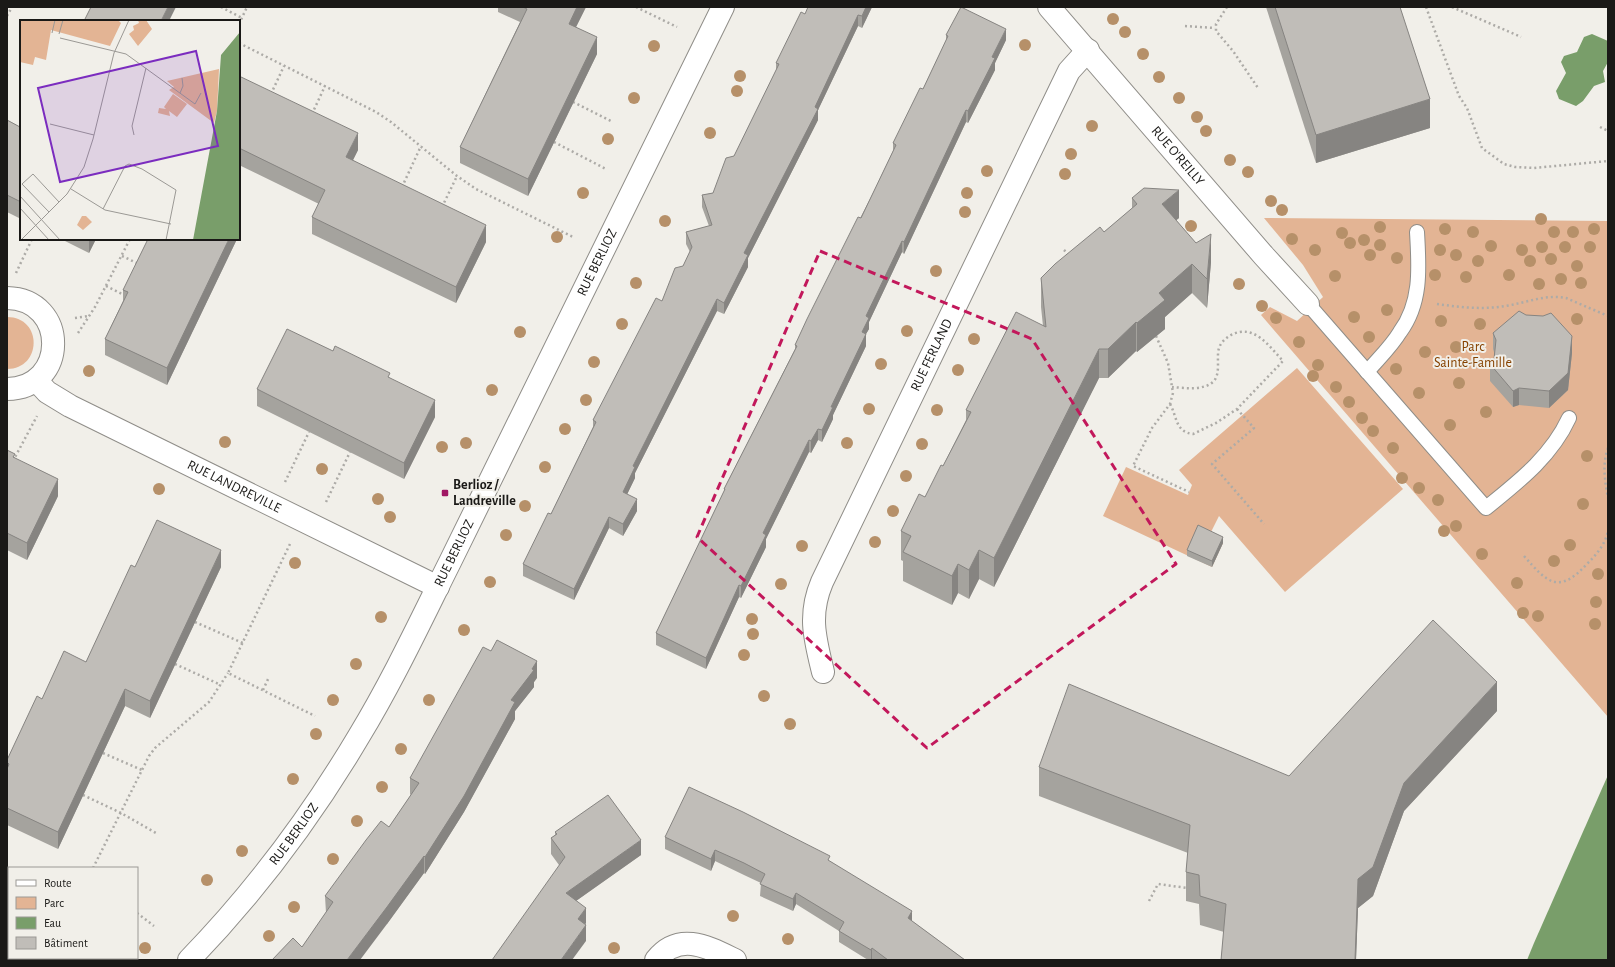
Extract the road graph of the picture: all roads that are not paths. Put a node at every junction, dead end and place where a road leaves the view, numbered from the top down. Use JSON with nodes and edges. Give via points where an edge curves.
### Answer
{"nodes":[{"id":1,"x":723,"y":7,"type":"edge"},
{"id":2,"x":1049,"y":7,"type":"edge"},
{"id":3,"x":1088,"y":50,"type":"junction"},
{"id":4,"x":1417,"y":232,"type":"dead end"},
{"id":5,"x":10,"y":289,"type":"edge"},
{"id":6,"x":1308,"y":304,"type":"joint"},
{"id":7,"x":1367,"y":372,"type":"junction"},
{"id":8,"x":36,"y":380,"type":"junction"},
{"id":9,"x":7,"y":389,"type":"edge"},
{"id":10,"x":1569,"y":418,"type":"dead end"},
{"id":11,"x":438,"y":587,"type":"junction"},
{"id":12,"x":823,"y":672,"type":"dead end"},
{"id":13,"x":189,"y":960,"type":"edge"},
{"id":14,"x":656,"y":960,"type":"edge"},
{"id":15,"x":735,"y":960,"type":"edge"}],
"edges":[{"from":1,"to":11,"type":"street","name":"RUE BERLIOZ"},
{"from":2,"to":3,"type":"street","name":"RUE O'REILLY"},
{"from":3,"to":6,"type":"street","name":"RUE O'REILLY"},
{"from":3,"to":12,"type":"street","name":"RUE FERLAND","via":[[1069,71],[822,582],[813,616],[815,640]]},
{"from":4,"to":7,"type":"lane","via":[[1418,284],[1413,310],[1396,339]]},
{"from":5,"to":8,"type":"street","via":[[19,300],[31,304],[42,313],[50,324],[54,344],[52,358],[46,370]]},
{"from":6,"to":7,"type":"lane"},
{"from":7,"to":10,"type":"lane","via":[[1486,508],[1538,463],[1554,444]]},
{"from":8,"to":9,"type":"street","via":[[18,388]]},
{"from":8,"to":11,"type":"street","name":"RUE LANDREVILLE","via":[[47,392],[70,406]]},
{"from":11,"to":13,"type":"street","name":"RUE BERLIOZ","via":[[380,698],[340,767],[266,871]]},
{"from":14,"to":15,"type":"street","via":[[664,952],[678,945],[694,944]]}]}
